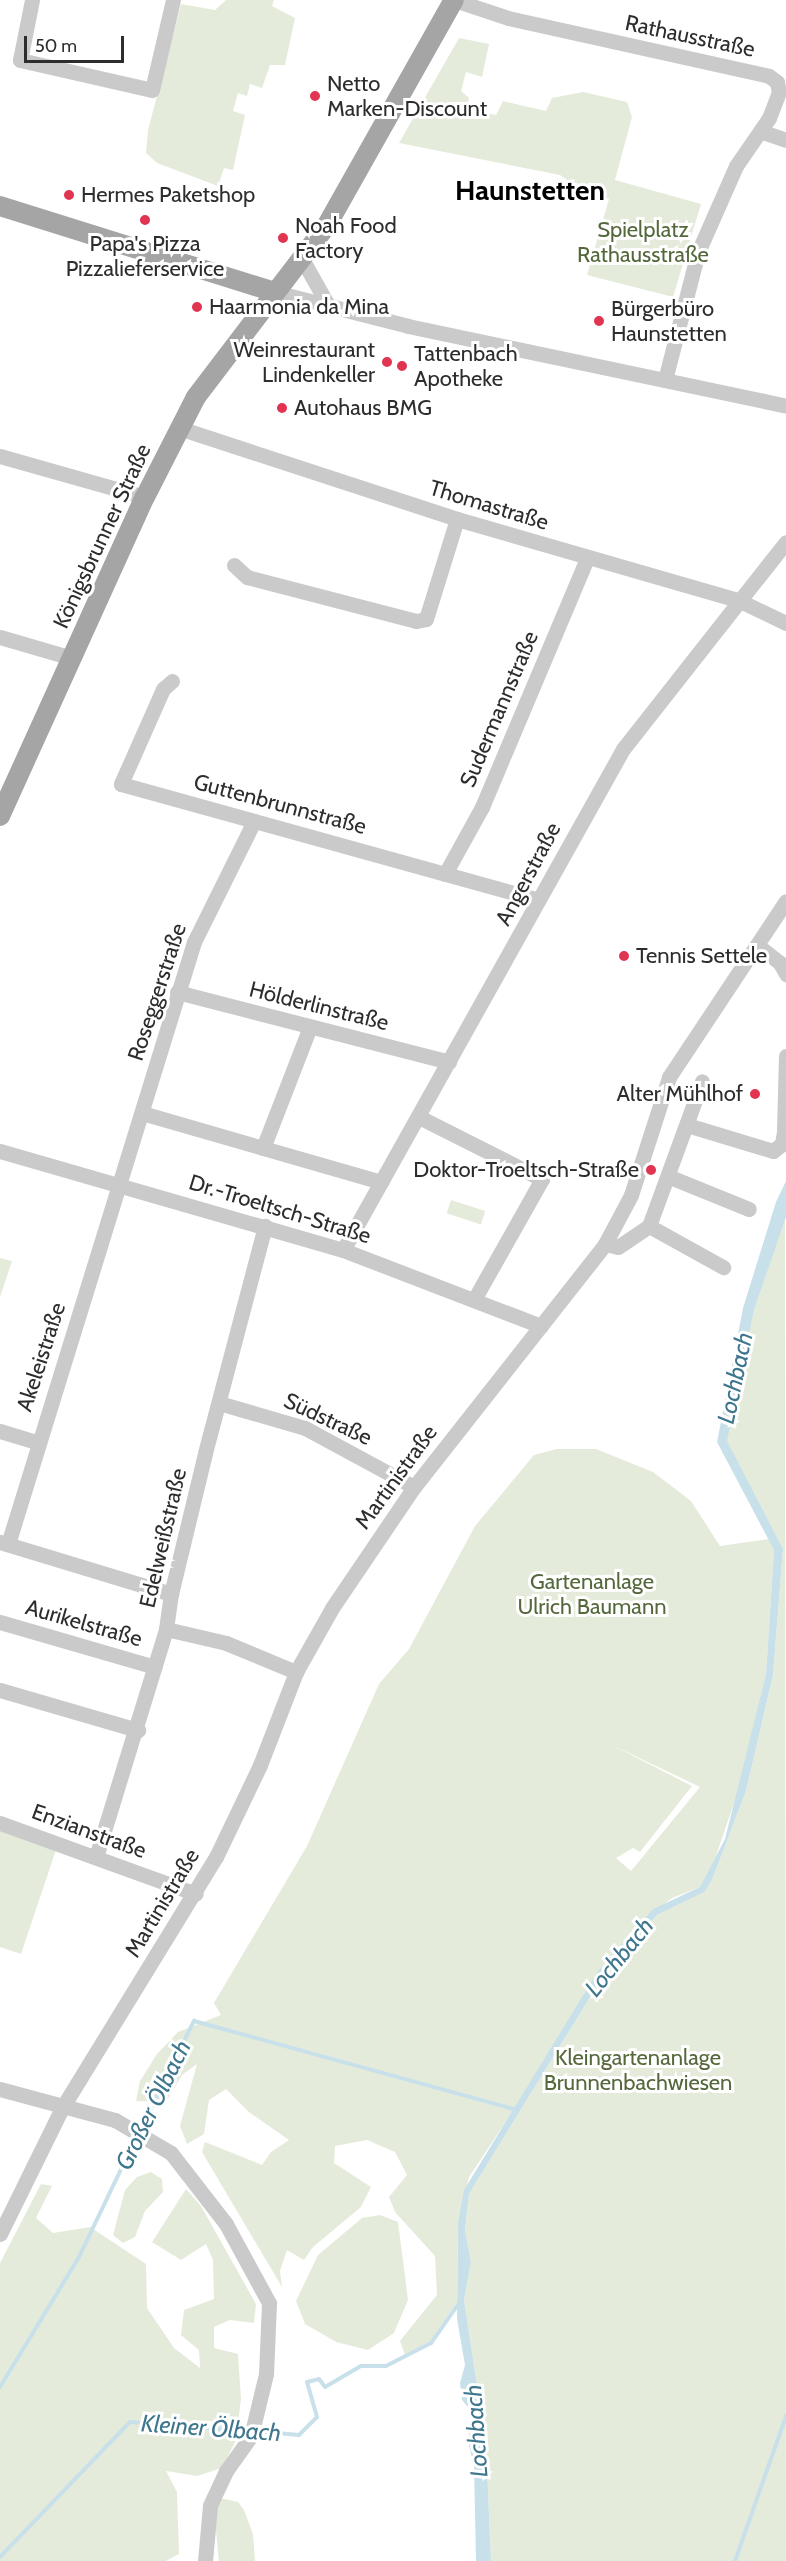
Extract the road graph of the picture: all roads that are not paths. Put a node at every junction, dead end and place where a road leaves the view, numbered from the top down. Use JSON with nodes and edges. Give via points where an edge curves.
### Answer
{"nodes":[{"id":1,"x":33,"y":0,"type":"edge"},
{"id":2,"x":173,"y":0,"type":"edge"},
{"id":3,"x":454,"y":0,"type":"edge"},
{"id":4,"x":763,"y":132,"type":"junction"},
{"id":5,"x":786,"y":140,"type":"edge"},
{"id":6,"x":0,"y":206,"type":"edge"},
{"id":7,"x":302,"y":259,"type":"junction"},
{"id":8,"x":275,"y":292,"type":"junction"},
{"id":9,"x":330,"y":307,"type":"junction"},
{"id":10,"x":665,"y":380,"type":"junction"},
{"id":11,"x":786,"y":406,"type":"edge"},
{"id":12,"x":179,"y":429,"type":"junction"},
{"id":13,"x":0,"y":456,"type":"edge"},
{"id":14,"x":145,"y":497,"type":"junction"},
{"id":15,"x":457,"y":519,"type":"junction"},
{"id":16,"x":786,"y":542,"type":"edge"},
{"id":17,"x":587,"y":558,"type":"junction"},
{"id":18,"x":234,"y":565,"type":"dead end"},
{"id":19,"x":738,"y":600,"type":"junction"},
{"id":20,"x":786,"y":623,"type":"edge"},
{"id":21,"x":0,"y":637,"type":"edge"},
{"id":22,"x":72,"y":658,"type":"junction"},
{"id":23,"x":172,"y":681,"type":"dead end"},
{"id":24,"x":0,"y":816,"type":"edge"},
{"id":25,"x":254,"y":821,"type":"junction"},
{"id":26,"x":445,"y":874,"type":"junction"},
{"id":27,"x":538,"y":900,"type":"junction"},
{"id":28,"x":786,"y":901,"type":"edge"},
{"id":29,"x":757,"y":945,"type":"junction"},
{"id":30,"x":786,"y":974,"type":"edge"},
{"id":31,"x":177,"y":993,"type":"junction"},
{"id":32,"x":310,"y":1027,"type":"junction"},
{"id":33,"x":786,"y":1056,"type":"edge"},
{"id":34,"x":449,"y":1062,"type":"junction"},
{"id":35,"x":702,"y":1081,"type":"dead end"},
{"id":36,"x":142,"y":1113,"type":"junction"},
{"id":37,"x":419,"y":1117,"type":"junction"},
{"id":38,"x":687,"y":1125,"type":"junction"},
{"id":39,"x":263,"y":1148,"type":"junction"},
{"id":40,"x":0,"y":1151,"type":"edge"},
{"id":41,"x":670,"y":1177,"type":"junction"},
{"id":42,"x":381,"y":1182,"type":"junction"},
{"id":43,"x":121,"y":1185,"type":"junction"},
{"id":44,"x":749,"y":1209,"type":"dead end"},
{"id":45,"x":264,"y":1226,"type":"junction"},
{"id":46,"x":649,"y":1226,"type":"junction"},
{"id":47,"x":605,"y":1244,"type":"junction"},
{"id":48,"x":344,"y":1250,"type":"junction"},
{"id":49,"x":723,"y":1267,"type":"dead end"},
{"id":50,"x":475,"y":1298,"type":"junction"},
{"id":51,"x":541,"y":1326,"type":"junction"},
{"id":52,"x":219,"y":1402,"type":"junction"},
{"id":53,"x":0,"y":1431,"type":"edge"},
{"id":54,"x":37,"y":1442,"type":"junction"},
{"id":55,"x":414,"y":1487,"type":"junction"},
{"id":56,"x":4,"y":1543,"type":"edge"},
{"id":57,"x":171,"y":1594,"type":"junction"},
{"id":58,"x":0,"y":1622,"type":"edge"},
{"id":59,"x":166,"y":1629,"type":"junction"},
{"id":60,"x":155,"y":1667,"type":"junction"},
{"id":61,"x":296,"y":1672,"type":"junction"},
{"id":62,"x":0,"y":1690,"type":"edge"},
{"id":63,"x":138,"y":1730,"type":"junction"},
{"id":64,"x":0,"y":1823,"type":"edge"},
{"id":65,"x":96,"y":1857,"type":"junction"},
{"id":66,"x":196,"y":1894,"type":"junction"},
{"id":67,"x":0,"y":2089,"type":"edge"},
{"id":68,"x":62,"y":2108,"type":"junction"},
{"id":69,"x":0,"y":2234,"type":"edge"},
{"id":70,"x":205,"y":2561,"type":"edge"}],
"edges":[{"from":1,"to":2,"type":"street","via":[[20,60],[152,90]]},
{"from":3,"to":4,"type":"street","name":"Rathausstraße","via":[[469,8],[583,37],[769,76],[777,82],[779,92]]},
{"from":3,"to":7,"type":"main road","name":"Königsbrunner Straße","via":[[327,225]]},
{"from":4,"to":5,"type":"street"},
{"from":4,"to":10,"type":"street","name":"Rathausstraße","via":[[736,166],[698,252]]},
{"from":6,"to":8,"type":"main road"},
{"from":7,"to":8,"type":"main road","name":"Königsbrunner Straße"},
{"from":7,"to":9,"type":"street"},
{"from":8,"to":9,"type":"street"},
{"from":8,"to":12,"type":"main road","name":"Königsbrunner Straße","via":[[210,375]]},
{"from":9,"to":10,"type":"street"},
{"from":10,"to":11,"type":"street"},
{"from":12,"to":14,"type":"main road","name":"Königsbrunner Straße"},
{"from":12,"to":15,"type":"street","name":"Thomastraße"},
{"from":13,"to":14,"type":"street"},
{"from":14,"to":22,"type":"main road","name":"Königsbrunner Straße"},
{"from":15,"to":17,"type":"street","name":"Thomastraße"},
{"from":15,"to":18,"type":"street","via":[[426,620],[416,621],[247,577]]},
{"from":16,"to":19,"type":"street","name":"Angerstraße"},
{"from":17,"to":19,"type":"street","name":"Thomastraße"},
{"from":17,"to":26,"type":"street","name":"Sudermannstraße","via":[[482,807]]},
{"from":19,"to":20,"type":"street","name":"Thomastraße"},
{"from":19,"to":27,"type":"street","name":"Angerstraße","via":[[623,749]]},
{"from":21,"to":22,"type":"street"},
{"from":22,"to":24,"type":"main road","name":"Königsbrunner Straße"},
{"from":23,"to":25,"type":"street","name":"Guttenbrunnstraße","via":[[163,689],[121,784]]},
{"from":25,"to":26,"type":"street","name":"Guttenbrunnstraße"},
{"from":25,"to":31,"type":"street","name":"Roseggerstraße","via":[[194,942]]},
{"from":26,"to":27,"type":"street","name":"Guttenbrunnstraße"},
{"from":27,"to":34,"type":"street","name":"Angerstraße"},
{"from":28,"to":29,"type":"street","name":"Martinistraße"},
{"from":29,"to":30,"type":"street","via":[[780,963]]},
{"from":29,"to":47,"type":"street","name":"Martinistraße","via":[[669,1077],[631,1195]]},
{"from":31,"to":32,"type":"street","name":"Hölderlinstraße"},
{"from":31,"to":36,"type":"street","name":"Roseggerstraße"},
{"from":32,"to":34,"type":"street","name":"Hölderlinstraße"},
{"from":32,"to":39,"type":"street"},
{"from":33,"to":38,"type":"street","via":[[784,1132],[782,1144],[773,1151]]},
{"from":34,"to":37,"type":"street","name":"Angerstraße"},
{"from":35,"to":38,"type":"street"},
{"from":36,"to":39,"type":"street"},
{"from":36,"to":43,"type":"street","name":"Roseggerstraße"},
{"from":37,"to":42,"type":"street","name":"Angerstraße"},
{"from":37,"to":50,"type":"street","via":[[542,1179]]},
{"from":38,"to":41,"type":"street"},
{"from":39,"to":42,"type":"street"},
{"from":40,"to":43,"type":"street","name":"Dr.-Troeltsch-Straße"},
{"from":41,"to":44,"type":"street"},
{"from":41,"to":46,"type":"street"},
{"from":42,"to":48,"type":"street","name":"Angerstraße"},
{"from":43,"to":45,"type":"street","name":"Dr.-Troeltsch-Straße"},
{"from":43,"to":54,"type":"street","name":"Akeleistraße"},
{"from":45,"to":48,"type":"street","name":"Dr.-Troeltsch-Straße"},
{"from":45,"to":52,"type":"street","name":"Edelweißstraße"},
{"from":46,"to":47,"type":"street","via":[[618,1247]]},
{"from":46,"to":49,"type":"street"},
{"from":47,"to":51,"type":"street","name":"Martinistraße"},
{"from":48,"to":50,"type":"street","name":"Dr.-Troeltsch-Straße"},
{"from":50,"to":51,"type":"street","name":"Dr.-Troeltsch-Straße"},
{"from":51,"to":55,"type":"street","name":"Martinistraße"},
{"from":52,"to":55,"type":"street","name":"Südstraße","via":[[304,1428]]},
{"from":52,"to":57,"type":"street","name":"Edelweißstraße"},
{"from":53,"to":54,"type":"street"},
{"from":54,"to":56,"type":"street","name":"Akeleistraße"},
{"from":55,"to":61,"type":"street","name":"Martinistraße","via":[[332,1608]]},
{"from":56,"to":57,"type":"street"},
{"from":57,"to":59,"type":"street","name":"Edelweißstraße"},
{"from":58,"to":60,"type":"street","name":"Aurikelstraße"},
{"from":59,"to":60,"type":"street","name":"Edelweißstraße"},
{"from":59,"to":61,"type":"street","via":[[226,1642]]},
{"from":60,"to":63,"type":"street","name":"Edelweißstraße"},
{"from":61,"to":66,"type":"street","name":"Martinistraße","via":[[241,1808]]},
{"from":62,"to":63,"type":"street"},
{"from":63,"to":65,"type":"street","name":"Edelweißstraße"},
{"from":64,"to":65,"type":"street","name":"Enzianstraße"},
{"from":65,"to":66,"type":"street","name":"Enzianstraße"},
{"from":66,"to":68,"type":"street","name":"Martinistraße"},
{"from":67,"to":68,"type":"street"},
{"from":68,"to":69,"type":"street","name":"Martinistraße"},
{"from":68,"to":70,"type":"street","via":[[129,2126],[171,2153],[226,2224],[269,2303],[266,2374],[252,2432],[226,2471],[210,2506]]}]}
